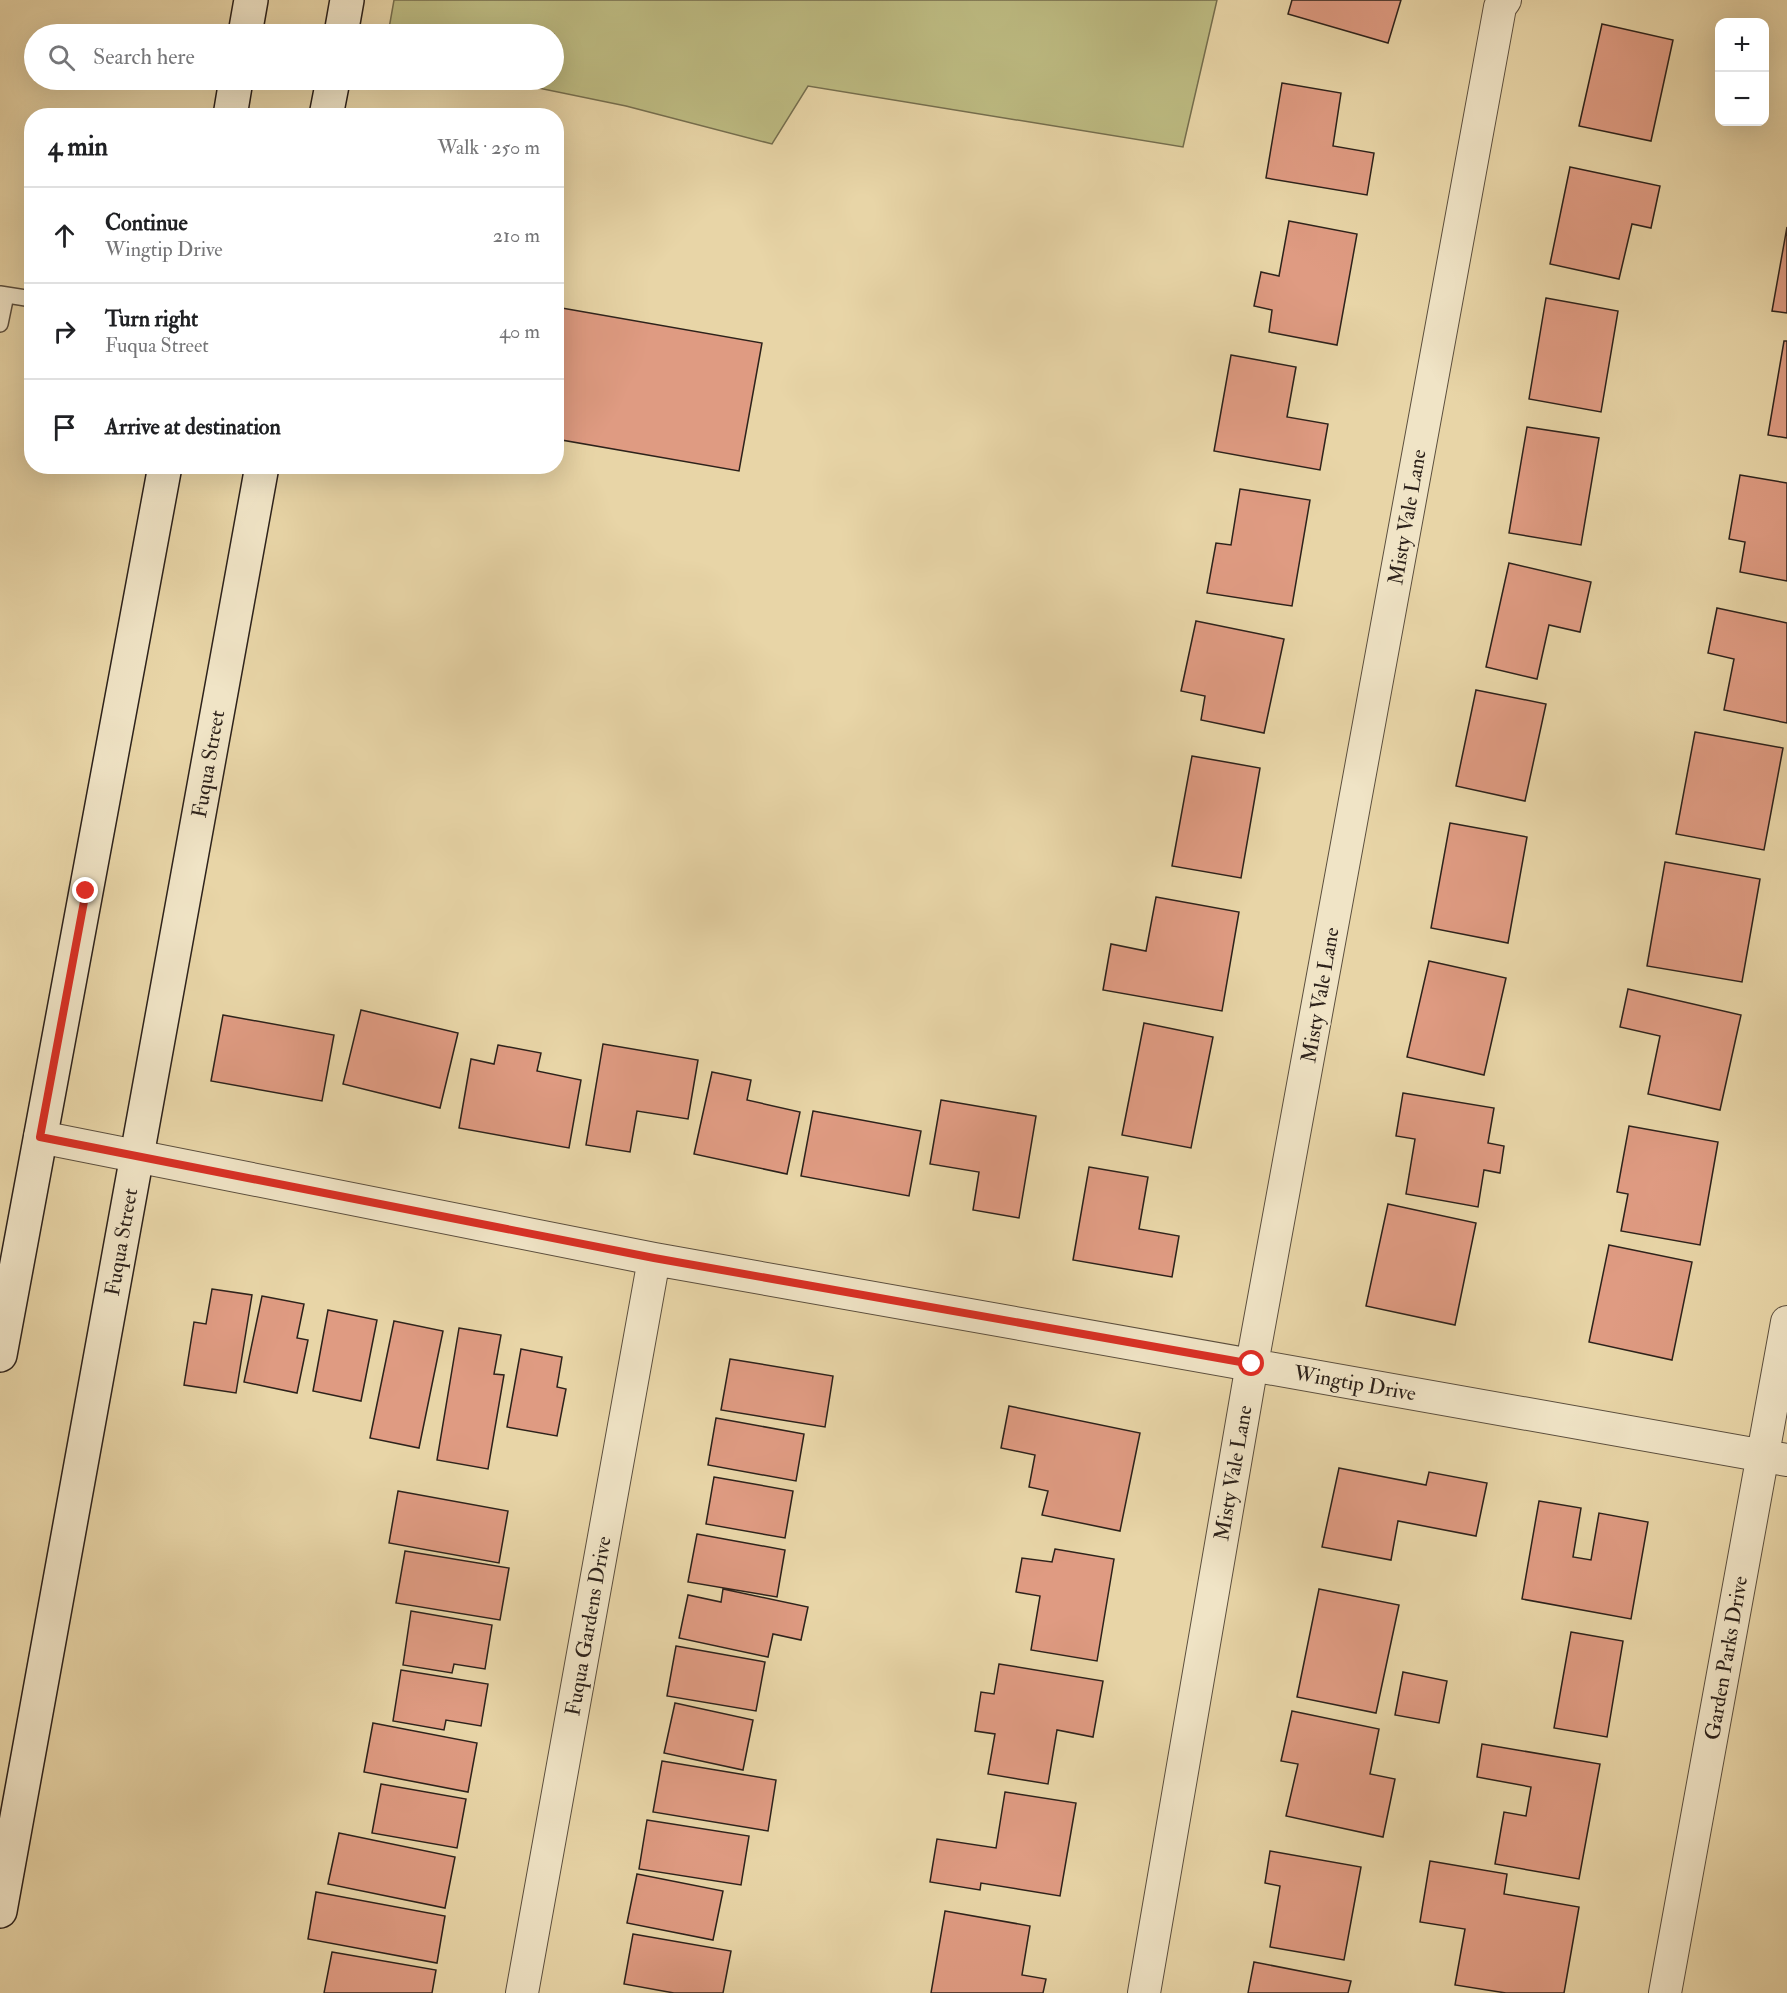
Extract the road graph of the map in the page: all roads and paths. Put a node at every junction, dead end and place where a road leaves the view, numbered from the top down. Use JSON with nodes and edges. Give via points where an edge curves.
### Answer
{"nodes":[{"id":1,"x":251,"y":0,"type":"edge"},
{"id":2,"x":347,"y":0,"type":"edge"},
{"id":3,"x":1505,"y":0,"type":"edge"},
{"id":4,"x":246,"y":24,"type":"edge"},
{"id":5,"x":343,"y":24,"type":"edge"},
{"id":6,"x":234,"y":90,"type":"edge"},
{"id":7,"x":331,"y":90,"type":"edge"},
{"id":8,"x":231,"y":108,"type":"edge"},
{"id":9,"x":328,"y":108,"type":"edge"},
{"id":10,"x":3,"y":294,"type":"edge"},
{"id":11,"x":24,"y":298,"type":"edge"},
{"id":12,"x":0,"y":324,"type":"edge"},
{"id":13,"x":164,"y":474,"type":"edge"},
{"id":14,"x":261,"y":474,"type":"edge"},
{"id":15,"x":40,"y":1137,"type":"junction"},
{"id":16,"x":137,"y":1156,"type":"junction"},
{"id":17,"x":654,"y":1258,"type":"junction"},
{"id":18,"x":1787,"y":1322,"type":"edge"},
{"id":19,"x":0,"y":1355,"type":"edge"},
{"id":20,"x":1252,"y":1364,"type":"junction"},
{"id":21,"x":1775,"y":1458,"type":"edge"},
{"id":22,"x":2,"y":1895,"type":"edge"},
{"id":23,"x":522,"y":1993,"type":"edge"},
{"id":24,"x":1144,"y":1993,"type":"edge"},
{"id":25,"x":1665,"y":1993,"type":"edge"}],
"edges":[{"from":1,"to":4,"type":"main road"},
{"from":2,"to":5,"type":"main road"},
{"from":3,"to":20,"type":"street","name":"Misty Vale Lane","via":[[1500,7]]},
{"from":6,"to":8,"type":"main road"},
{"from":7,"to":9,"type":"main road"},
{"from":10,"to":11,"type":"lane"},
{"from":10,"to":12,"type":"lane"},
{"from":13,"to":15,"type":"main road"},
{"from":14,"to":16,"type":"main road","name":"Fuqua Street"},
{"from":15,"to":16,"type":"street","name":"Wingtip Drive"},
{"from":15,"to":19,"type":"main road"},
{"from":16,"to":17,"type":"street","name":"Wingtip Drive"},
{"from":16,"to":22,"type":"main road","name":"Fuqua Street"},
{"from":17,"to":20,"type":"street","name":"Wingtip Drive"},
{"from":17,"to":23,"type":"street","name":"Fuqua Gardens Drive"},
{"from":18,"to":21,"type":"street","name":"Garden Parks Drive"},
{"from":20,"to":21,"type":"street","name":"Wingtip Drive"},
{"from":20,"to":24,"type":"street","name":"Misty Vale Lane"},
{"from":21,"to":25,"type":"street","name":"Garden Parks Drive"}]}
